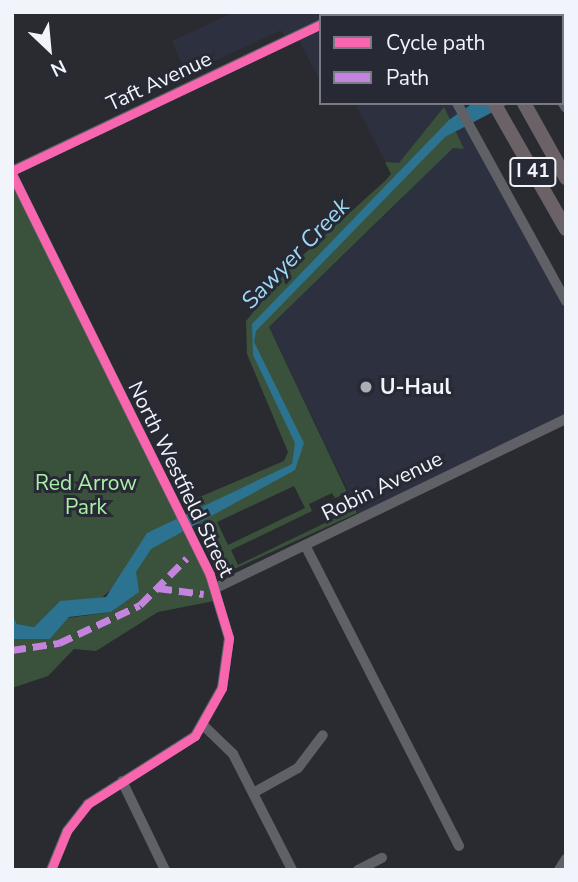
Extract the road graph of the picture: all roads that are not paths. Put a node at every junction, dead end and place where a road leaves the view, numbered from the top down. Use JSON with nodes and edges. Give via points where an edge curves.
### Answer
{"nodes":[{"id":1,"x":319,"y":25,"type":"edge"},
{"id":2,"x":457,"y":105,"type":"edge"},
{"id":3,"x":524,"y":105,"type":"edge"},
{"id":4,"x":497,"y":109,"type":"edge"},
{"id":5,"x":12,"y":172,"type":"edge"},
{"id":6,"x":566,"y":178,"type":"edge"},
{"id":7,"x":566,"y":229,"type":"edge"},
{"id":8,"x":566,"y":300,"type":"edge"},
{"id":9,"x":566,"y":419,"type":"edge"},
{"id":10,"x":305,"y":545,"type":"junction"},
{"id":11,"x":216,"y":588,"type":"junction"},
{"id":12,"x":203,"y":725,"type":"junction"},
{"id":13,"x":323,"y":735,"type":"dead end"},
{"id":14,"x":122,"y":781,"type":"junction"},
{"id":15,"x":255,"y":792,"type":"junction"},
{"id":16,"x":460,"y":846,"type":"dead end"},
{"id":17,"x":382,"y":858,"type":"dead end"},
{"id":18,"x":566,"y":859,"type":"edge"},
{"id":19,"x":51,"y":870,"type":"edge"},
{"id":20,"x":165,"y":870,"type":"edge"},
{"id":21,"x":292,"y":870,"type":"edge"},
{"id":22,"x":358,"y":870,"type":"edge"},
{"id":23,"x":559,"y":870,"type":"edge"}],
"edges":[{"from":1,"to":5,"type":"street","name":"Taft Avenue"},
{"from":2,"to":8,"type":"street"},
{"from":3,"to":6,"type":"highway","number":"I 41"},
{"from":4,"to":7,"type":"highway","number":"I 41"},
{"from":5,"to":11,"type":"street","name":"North Westfield Street"},
{"from":9,"to":10,"type":"street","name":"Robin Avenue"},
{"from":10,"to":11,"type":"street","name":"Robin Avenue"},
{"from":10,"to":16,"type":"street"},
{"from":11,"to":12,"type":"street","name":"North Westfield Street","via":[[228,626],[228,660]]},
{"from":12,"to":14,"type":"street","name":"North Westfield Street","via":[[175,753]]},
{"from":12,"to":15,"type":"street","via":[[233,754]]},
{"from":13,"to":15,"type":"street","via":[[298,768]]},
{"from":14,"to":19,"type":"street","name":"North Westfield Street","via":[[80,813]]},
{"from":14,"to":20,"type":"street"},
{"from":15,"to":21,"type":"street"},
{"from":17,"to":22,"type":"street"},
{"from":18,"to":23,"type":"street"}]}
